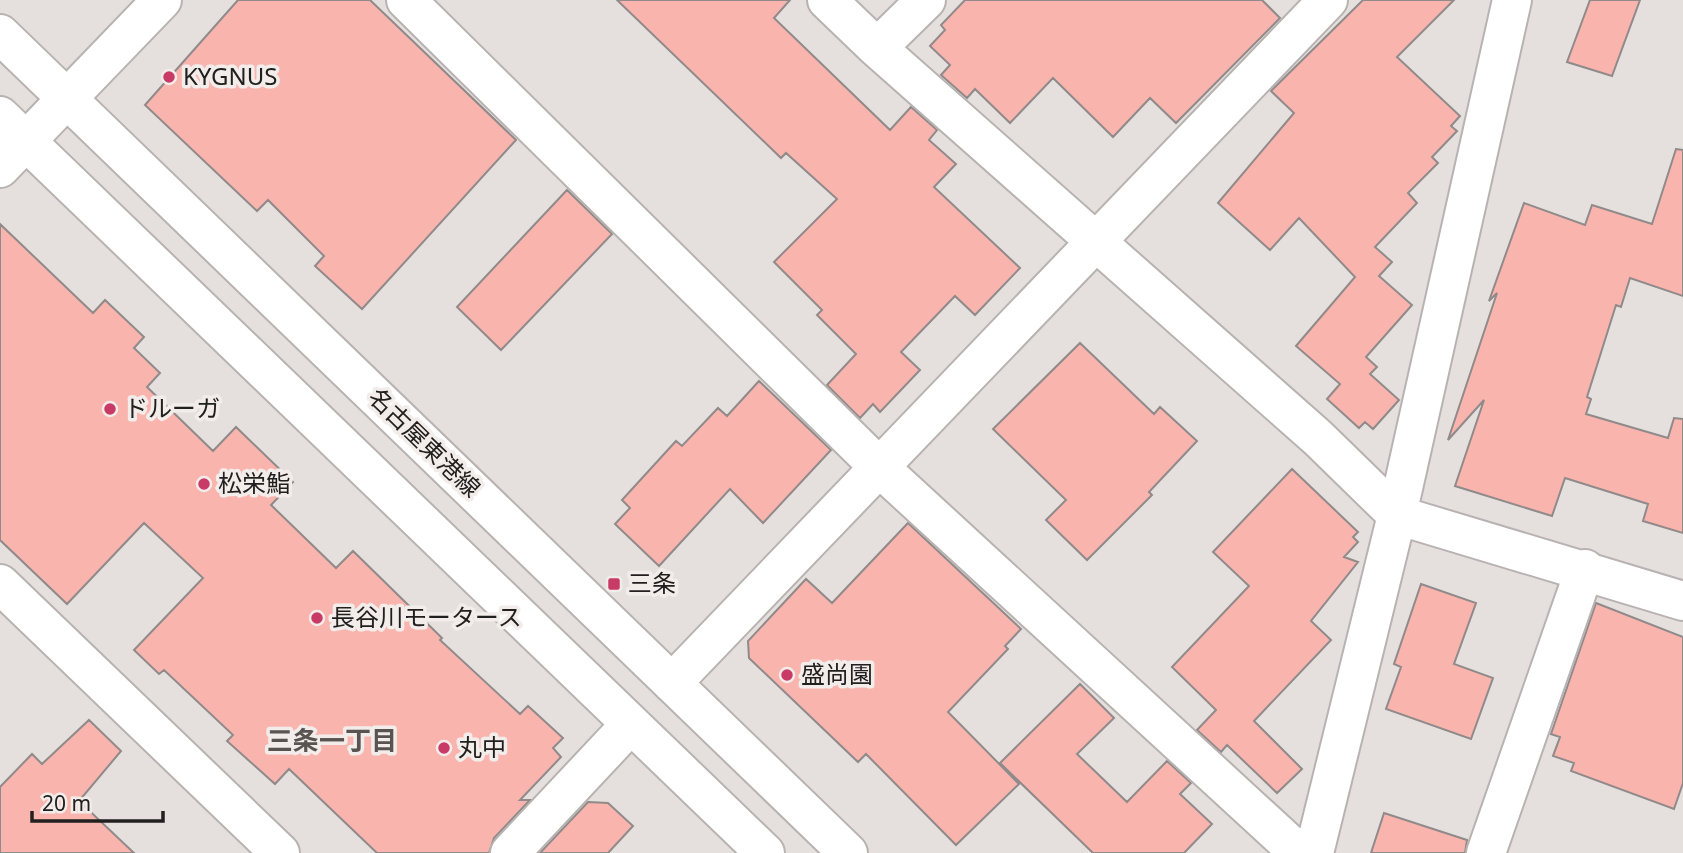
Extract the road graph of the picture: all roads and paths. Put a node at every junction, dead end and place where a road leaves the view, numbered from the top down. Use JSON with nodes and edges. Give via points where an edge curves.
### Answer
{"nodes":[{"id":1,"x":162,"y":0,"type":"edge"},
{"id":2,"x":406,"y":0,"type":"edge"},
{"id":3,"x":827,"y":0,"type":"edge"},
{"id":4,"x":926,"y":0,"type":"edge"},
{"id":5,"x":1328,"y":0,"type":"edge"},
{"id":6,"x":1512,"y":0,"type":"edge"},
{"id":7,"x":0,"y":34,"type":"edge"},
{"id":8,"x":877,"y":48,"type":"junction"},
{"id":9,"x":68,"y":99,"type":"junction"},
{"id":10,"x":13,"y":129,"type":"edge"},
{"id":11,"x":0,"y":168,"type":"edge"},
{"id":12,"x":1097,"y":240,"type":"junction"},
{"id":13,"x":879,"y":467,"type":"junction"},
{"id":14,"x":1397,"y":515,"type":"junction"},
{"id":15,"x":1585,"y":569,"type":"junction"},
{"id":16,"x":0,"y":584,"type":"edge"},
{"id":17,"x":1683,"y":600,"type":"edge"},
{"id":18,"x":672,"y":682,"type":"junction"},
{"id":19,"x":629,"y":725,"type":"junction"},
{"id":20,"x":280,"y":853,"type":"edge"},
{"id":21,"x":510,"y":853,"type":"edge"},
{"id":22,"x":765,"y":853,"type":"edge"},
{"id":23,"x":848,"y":853,"type":"edge"},
{"id":24,"x":1299,"y":853,"type":"edge"},
{"id":25,"x":1314,"y":853,"type":"edge"},
{"id":26,"x":1486,"y":853,"type":"edge"}],
"edges":[{"from":1,"to":9,"type":"street"},
{"from":2,"to":13,"type":"street"},
{"from":3,"to":8,"type":"street"},
{"from":4,"to":8,"type":"street"},
{"from":5,"to":12,"type":"street"},
{"from":6,"to":14,"type":"street"},
{"from":7,"to":9,"type":"street","name":"名古屋東港線"},
{"from":8,"to":12,"type":"street"},
{"from":9,"to":10,"type":"street"},
{"from":9,"to":18,"type":"street","name":"名古屋東港線"},
{"from":10,"to":11,"type":"street"},
{"from":10,"to":19,"type":"street"},
{"from":12,"to":13,"type":"street"},
{"from":12,"to":14,"type":"street"},
{"from":13,"to":18,"type":"street"},
{"from":13,"to":24,"type":"street"},
{"from":14,"to":15,"type":"street"},
{"from":14,"to":25,"type":"street"},
{"from":15,"to":17,"type":"street"},
{"from":15,"to":26,"type":"street"},
{"from":16,"to":20,"type":"street"},
{"from":18,"to":23,"type":"street","name":"名古屋東港線"},
{"from":19,"to":21,"type":"street"},
{"from":19,"to":22,"type":"street"}]}
